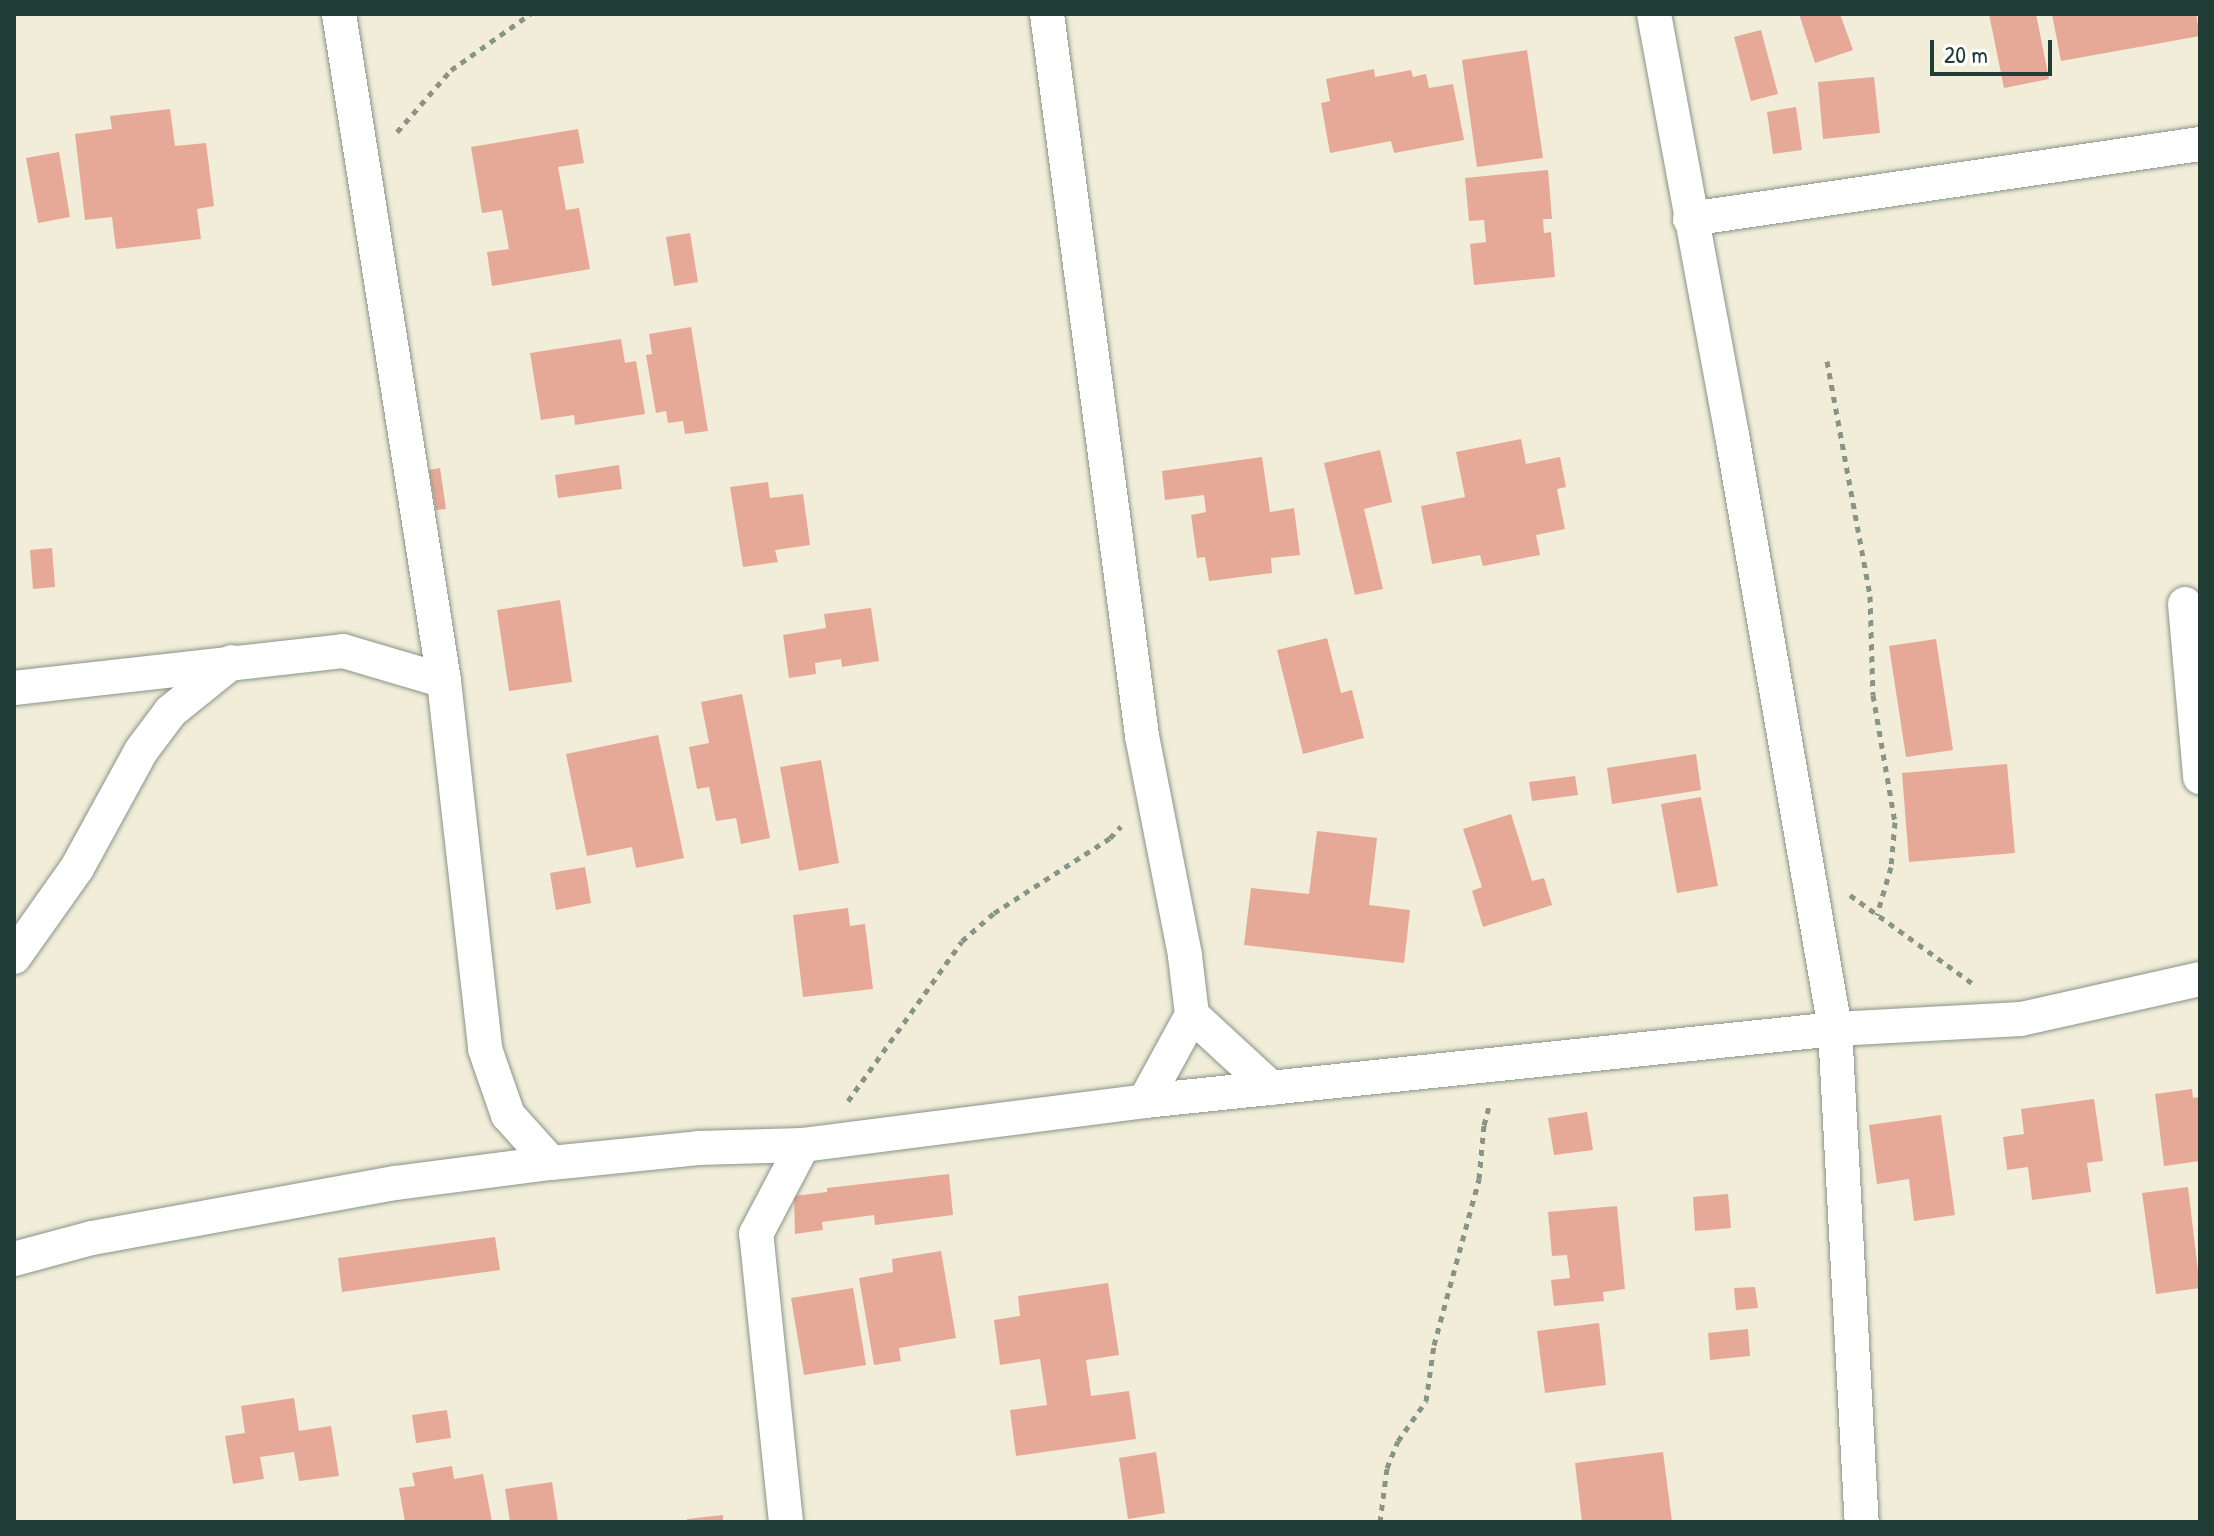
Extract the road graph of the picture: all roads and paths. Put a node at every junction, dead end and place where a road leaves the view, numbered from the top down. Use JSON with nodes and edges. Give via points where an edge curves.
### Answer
{"nodes":[{"id":1,"x":339,"y":14,"type":"edge"},
{"id":2,"x":530,"y":14,"type":"edge"},
{"id":3,"x":1047,"y":14,"type":"edge"},
{"id":4,"x":1654,"y":14,"type":"edge"},
{"id":5,"x":2200,"y":144,"type":"edge"},
{"id":6,"x":364,"y":169,"type":"junction"},
{"id":7,"x":1690,"y":219,"type":"junction"},
{"id":8,"x":1827,"y":361,"type":"dead end"},
{"id":9,"x":2185,"y":604,"type":"dead end"},
{"id":10,"x":232,"y":662,"type":"junction"},
{"id":11,"x":444,"y":681,"type":"junction"},
{"id":12,"x":14,"y":688,"type":"edge"},
{"id":13,"x":2200,"y":777,"type":"edge"},
{"id":14,"x":1151,"y":792,"type":"junction"},
{"id":15,"x":14,"y":957,"type":"edge"},
{"id":16,"x":2200,"y":979,"type":"edge"},
{"id":17,"x":1973,"y":984,"type":"dead end"},
{"id":18,"x":1192,"y":1015,"type":"junction"},
{"id":19,"x":1835,"y":1029,"type":"junction"},
{"id":20,"x":1517,"y":1064,"type":"junction"},
{"id":21,"x":1271,"y":1088,"type":"junction"},
{"id":22,"x":1145,"y":1101,"type":"junction"},
{"id":23,"x":811,"y":1144,"type":"junction"},
{"id":24,"x":551,"y":1163,"type":"junction"},
{"id":25,"x":14,"y":1259,"type":"edge"},
{"id":26,"x":786,"y":1522,"type":"edge"},
{"id":27,"x":1380,"y":1522,"type":"edge"},
{"id":28,"x":1862,"y":1522,"type":"edge"}],
"edges":[{"from":1,"to":6,"type":"street"},
{"from":2,"to":6,"type":"path","via":[[451,70]]},
{"from":3,"to":14,"type":"street"},
{"from":4,"to":7,"type":"street"},
{"from":5,"to":7,"type":"street"},
{"from":6,"to":11,"type":"street"},
{"from":7,"to":19,"type":"street"},
{"from":8,"to":17,"type":"path","via":[[1870,596],[1873,695],[1895,822],[1891,867],[1877,915]]},
{"from":9,"to":13,"type":"street"},
{"from":10,"to":11,"type":"street","via":[[343,651]]},
{"from":10,"to":12,"type":"street"},
{"from":10,"to":15,"type":"street","via":[[171,711],[141,751],[77,868]]},
{"from":11,"to":24,"type":"street","via":[[485,1049],[508,1115]]},
{"from":14,"to":18,"type":"street"},
{"from":14,"to":23,"type":"path","via":[[1110,838],[994,913],[962,941]]},
{"from":16,"to":19,"type":"street","via":[[2021,1019]]},
{"from":18,"to":21,"type":"street"},
{"from":18,"to":22,"type":"street"},
{"from":19,"to":20,"type":"street"},
{"from":19,"to":28,"type":"street"},
{"from":20,"to":21,"type":"street"},
{"from":20,"to":27,"type":"path","via":[[1486,1112],[1479,1179],[1434,1345],[1426,1401],[1398,1441],[1387,1468]]},
{"from":21,"to":22,"type":"street"},
{"from":22,"to":23,"type":"street"},
{"from":23,"to":24,"type":"street","via":[[698,1148]]},
{"from":23,"to":26,"type":"street","via":[[756,1234]]},
{"from":24,"to":25,"type":"street","via":[[396,1183],[92,1238]]}]}
